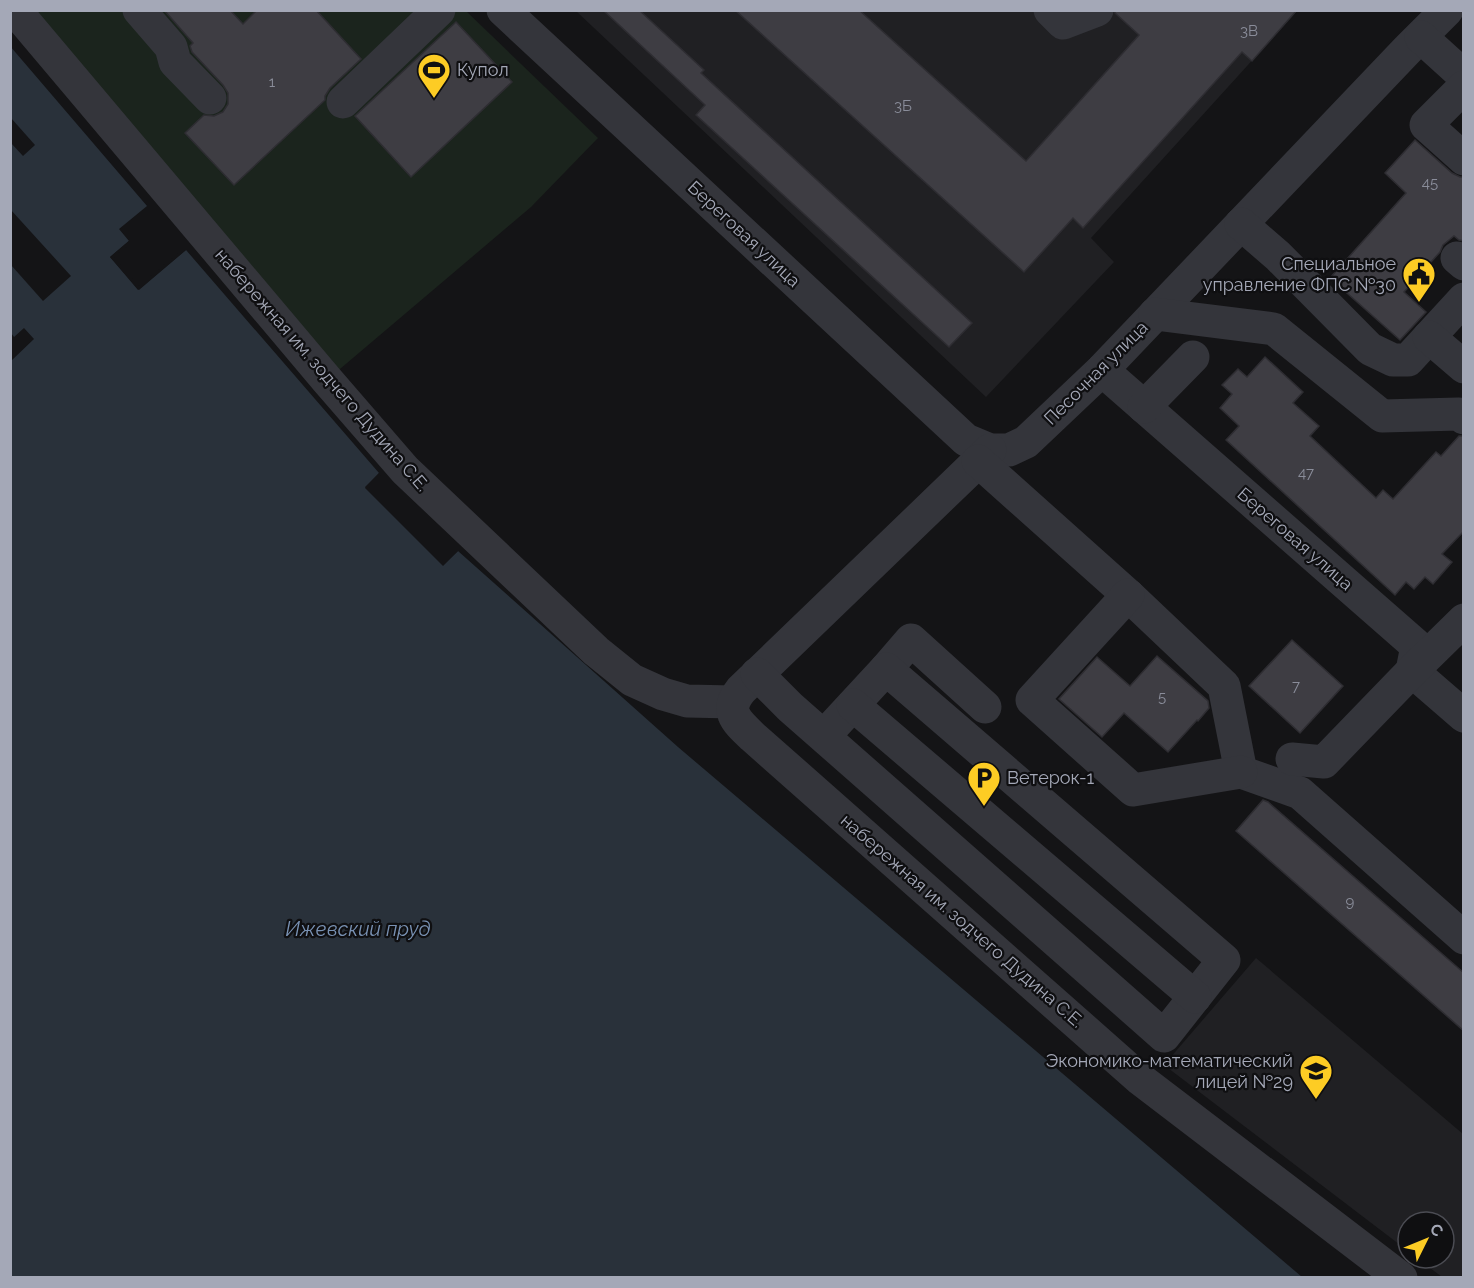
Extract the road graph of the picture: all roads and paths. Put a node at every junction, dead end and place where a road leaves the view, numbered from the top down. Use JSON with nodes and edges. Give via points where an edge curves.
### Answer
{"nodes":[{"id":1,"x":15,"y":10,"type":"edge"},
{"id":2,"x":139,"y":10,"type":"edge"},
{"id":3,"x":439,"y":10,"type":"edge"},
{"id":4,"x":503,"y":10,"type":"edge"},
{"id":5,"x":1050,"y":10,"type":"edge"},
{"id":6,"x":1097,"y":10,"type":"edge"},
{"id":7,"x":1447,"y":10,"type":"edge"},
{"id":8,"x":1421,"y":37,"type":"junction"},
{"id":9,"x":1464,"y":76,"type":"edge"},
{"id":10,"x":1464,"y":87,"type":"edge"},
{"id":11,"x":210,"y":98,"type":"dead end"},
{"id":12,"x":343,"y":102,"type":"dead end"},
{"id":13,"x":1464,"y":159,"type":"edge"},
{"id":14,"x":1241,"y":224,"type":"junction"},
{"id":15,"x":1464,"y":299,"type":"edge"},
{"id":16,"x":1155,"y":314,"type":"junction"},
{"id":17,"x":1429,"y":337,"type":"junction"},
{"id":18,"x":1193,"y":357,"type":"dead end"},
{"id":19,"x":1464,"y":367,"type":"edge"},
{"id":20,"x":1102,"y":370,"type":"junction"},
{"id":21,"x":1144,"y":407,"type":"junction"},
{"id":22,"x":1464,"y":418,"type":"edge"},
{"id":23,"x":984,"y":455,"type":"junction"},
{"id":24,"x":1128,"y":595,"type":"junction"},
{"id":25,"x":1464,"y":620,"type":"edge"},
{"id":26,"x":886,"y":669,"type":"junction"},
{"id":27,"x":1412,"y":671,"type":"junction"},
{"id":28,"x":757,"y":674,"type":"junction"},
{"id":29,"x":853,"y":705,"type":"junction"},
{"id":30,"x":732,"y":706,"type":"junction"},
{"id":31,"x":985,"y":707,"type":"dead end"},
{"id":32,"x":1464,"y":716,"type":"edge"},
{"id":33,"x":824,"y":736,"type":"junction"},
{"id":34,"x":1292,"y":759,"type":"dead end"},
{"id":35,"x":1241,"y":772,"type":"junction"},
{"id":36,"x":1464,"y":938,"type":"edge"},
{"id":37,"x":1195,"y":997,"type":"junction"},
{"id":38,"x":1401,"y":1278,"type":"edge"}],
"edges":[{"from":1,"to":30,"type":"street","name":"набережная им. зодчего Дудина С.Е.","via":[[405,470],[596,651],[632,680],[687,701]]},
{"from":2,"to":11,"type":"street","via":[[171,47],[175,62]]},
{"from":3,"to":12,"type":"street"},
{"from":4,"to":23,"type":"street","name":"Береговая улица"},
{"from":5,"to":6,"type":"street","via":[[1063,23]]},
{"from":7,"to":8,"type":"street","name":"Песочная улица"},
{"from":8,"to":9,"type":"street"},
{"from":8,"to":14,"type":"street","name":"Песочная улица"},
{"from":10,"to":13,"type":"street","via":[[1426,125]]},
{"from":14,"to":16,"type":"street","name":"Песочная улица"},
{"from":14,"to":17,"type":"street","via":[[1370,349],[1393,360],[1408,360]]},
{"from":15,"to":17,"type":"street"},
{"from":16,"to":20,"type":"street","name":"Песочная улица"},
{"from":16,"to":22,"type":"street","via":[[1274,329],[1382,416],[1459,414]]},
{"from":17,"to":19,"type":"street"},
{"from":18,"to":21,"type":"street"},
{"from":20,"to":21,"type":"street","name":"Береговая улица"},
{"from":20,"to":23,"type":"street","name":"Песочная улица","via":[[1026,442]]},
{"from":21,"to":27,"type":"street","name":"Береговая улица","via":[[1417,646]]},
{"from":23,"to":24,"type":"street","name":"Береговая улица"},
{"from":23,"to":28,"type":"street"},
{"from":24,"to":35,"type":"street","name":"Береговая улица","via":[[1224,686]]},
{"from":24,"to":35,"type":"street","via":[[1032,700],[1133,790]]},
{"from":25,"to":27,"type":"street"},
{"from":26,"to":29,"type":"street"},
{"from":26,"to":31,"type":"street","via":[[912,640]]},
{"from":26,"to":37,"type":"street","via":[[1224,960]]},
{"from":27,"to":32,"type":"street"},
{"from":27,"to":34,"type":"street","via":[[1324,762]]},
{"from":28,"to":30,"type":"street","via":[[735,697]]},
{"from":28,"to":33,"type":"street"},
{"from":29,"to":33,"type":"street"},
{"from":29,"to":37,"type":"street"},
{"from":30,"to":38,"type":"street","name":"набережная им. зодчего Дудина С.Е.","via":[[734,717],[753,737],[1140,1079]]},
{"from":33,"to":37,"type":"street","via":[[1164,1036]]},
{"from":35,"to":36,"type":"street","via":[[1300,793]]}]}
